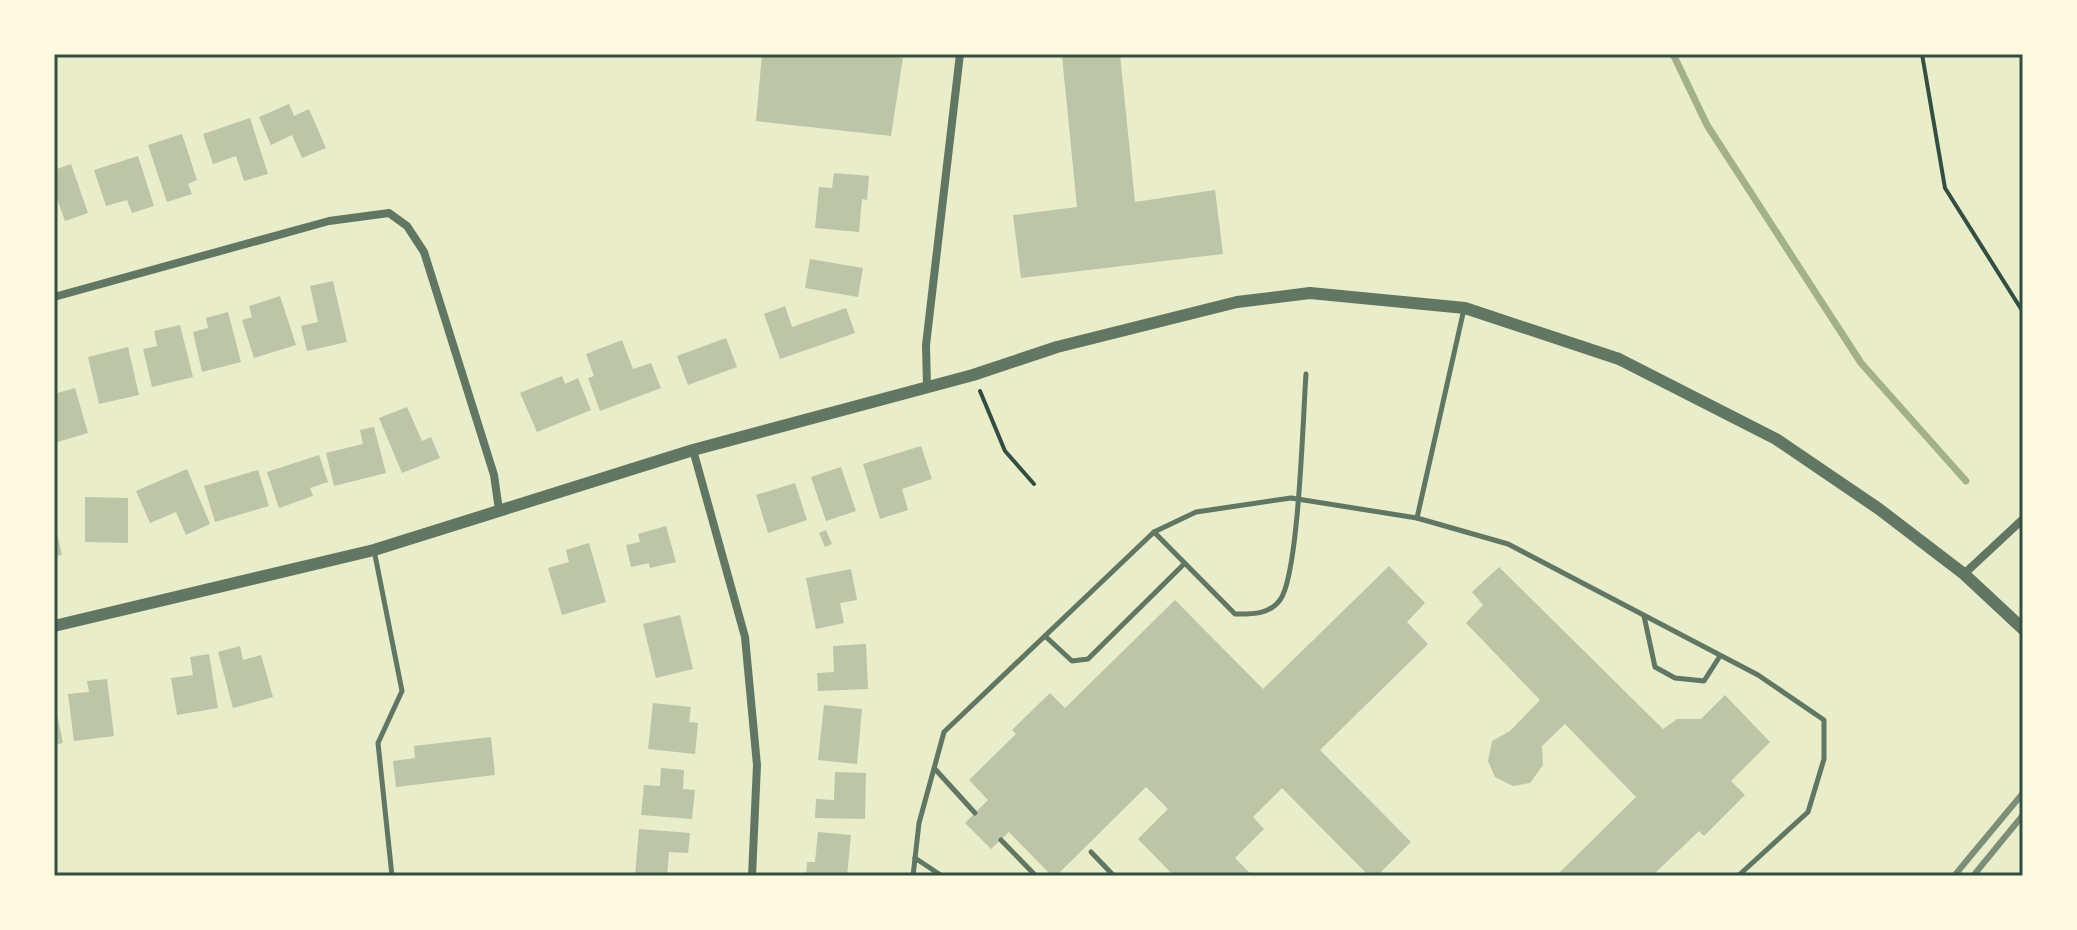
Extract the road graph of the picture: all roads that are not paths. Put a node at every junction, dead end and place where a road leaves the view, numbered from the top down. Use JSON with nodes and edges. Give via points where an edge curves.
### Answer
{"nodes":[{"id":1,"x":960,"y":54,"type":"edge"},
{"id":2,"x":54,"y":297,"type":"edge"},
{"id":3,"x":1465,"y":308,"type":"junction"},
{"id":4,"x":1306,"y":374,"type":"dead end"},
{"id":5,"x":927,"y":387,"type":"junction"},
{"id":6,"x":693,"y":450,"type":"junction"},
{"id":7,"x":1297,"y":500,"type":"junction"},
{"id":8,"x":499,"y":510,"type":"junction"},
{"id":9,"x":1417,"y":518,"type":"junction"},
{"id":10,"x":2023,"y":519,"type":"edge"},
{"id":11,"x":1154,"y":532,"type":"junction"},
{"id":12,"x":374,"y":550,"type":"junction"},
{"id":13,"x":1184,"y":564,"type":"junction"},
{"id":14,"x":1964,"y":574,"type":"junction"},
{"id":15,"x":1644,"y":615,"type":"junction"},
{"id":16,"x":54,"y":626,"type":"edge"},
{"id":17,"x":2023,"y":629,"type":"edge"},
{"id":18,"x":1045,"y":636,"type":"junction"},
{"id":19,"x":1721,"y":655,"type":"junction"},
{"id":20,"x":934,"y":768,"type":"junction"},
{"id":21,"x":975,"y":813,"type":"dead end"},
{"id":22,"x":1001,"y":840,"type":"dead end"},
{"id":23,"x":1091,"y":852,"type":"dead end"},
{"id":24,"x":915,"y":858,"type":"junction"},
{"id":25,"x":392,"y":876,"type":"edge"},
{"id":26,"x":752,"y":876,"type":"edge"},
{"id":27,"x":913,"y":876,"type":"edge"},
{"id":28,"x":942,"y":876,"type":"edge"},
{"id":29,"x":1036,"y":876,"type":"edge"},
{"id":30,"x":1114,"y":876,"type":"edge"},
{"id":31,"x":1738,"y":876,"type":"edge"}],
"edges":[{"from":1,"to":5,"type":"street","via":[[926,345]]},
{"from":2,"to":8,"type":"street","via":[[329,221],[389,213],[407,226],[424,252],[494,475]]},
{"from":3,"to":5,"type":"street","via":[[1310,293],[1237,302],[1057,347]]},
{"from":3,"to":9,"type":"lane"},
{"from":3,"to":14,"type":"street","via":[[1619,359],[1776,439]]},
{"from":4,"to":7,"type":"lane"},
{"from":5,"to":6,"type":"street"},
{"from":6,"to":8,"type":"street"},
{"from":6,"to":26,"type":"street","via":[[745,637],[757,765]]},
{"from":7,"to":9,"type":"lane"},
{"from":7,"to":11,"type":"lane","via":[[1196,512]]},
{"from":7,"to":13,"type":"lane","via":[[1288,583],[1279,602],[1259,614],[1235,614]]},
{"from":8,"to":12,"type":"street"},
{"from":9,"to":15,"type":"lane","via":[[1508,544]]},
{"from":10,"to":14,"type":"street"},
{"from":11,"to":13,"type":"lane"},
{"from":11,"to":18,"type":"lane"},
{"from":12,"to":16,"type":"street"},
{"from":12,"to":25,"type":"lane","via":[[402,691],[378,743]]},
{"from":13,"to":18,"type":"lane","via":[[1088,659],[1072,661]]},
{"from":14,"to":17,"type":"street"},
{"from":15,"to":19,"type":"lane"},
{"from":15,"to":19,"type":"lane","via":[[1655,667],[1675,678],[1704,681]]},
{"from":18,"to":20,"type":"lane","via":[[944,732]]},
{"from":19,"to":31,"type":"lane","via":[[1824,720],[1824,759],[1808,812]]},
{"from":20,"to":21,"type":"lane"},
{"from":20,"to":24,"type":"lane"},
{"from":22,"to":29,"type":"lane"},
{"from":23,"to":30,"type":"lane"},
{"from":24,"to":27,"type":"lane"},
{"from":24,"to":28,"type":"lane"}]}
